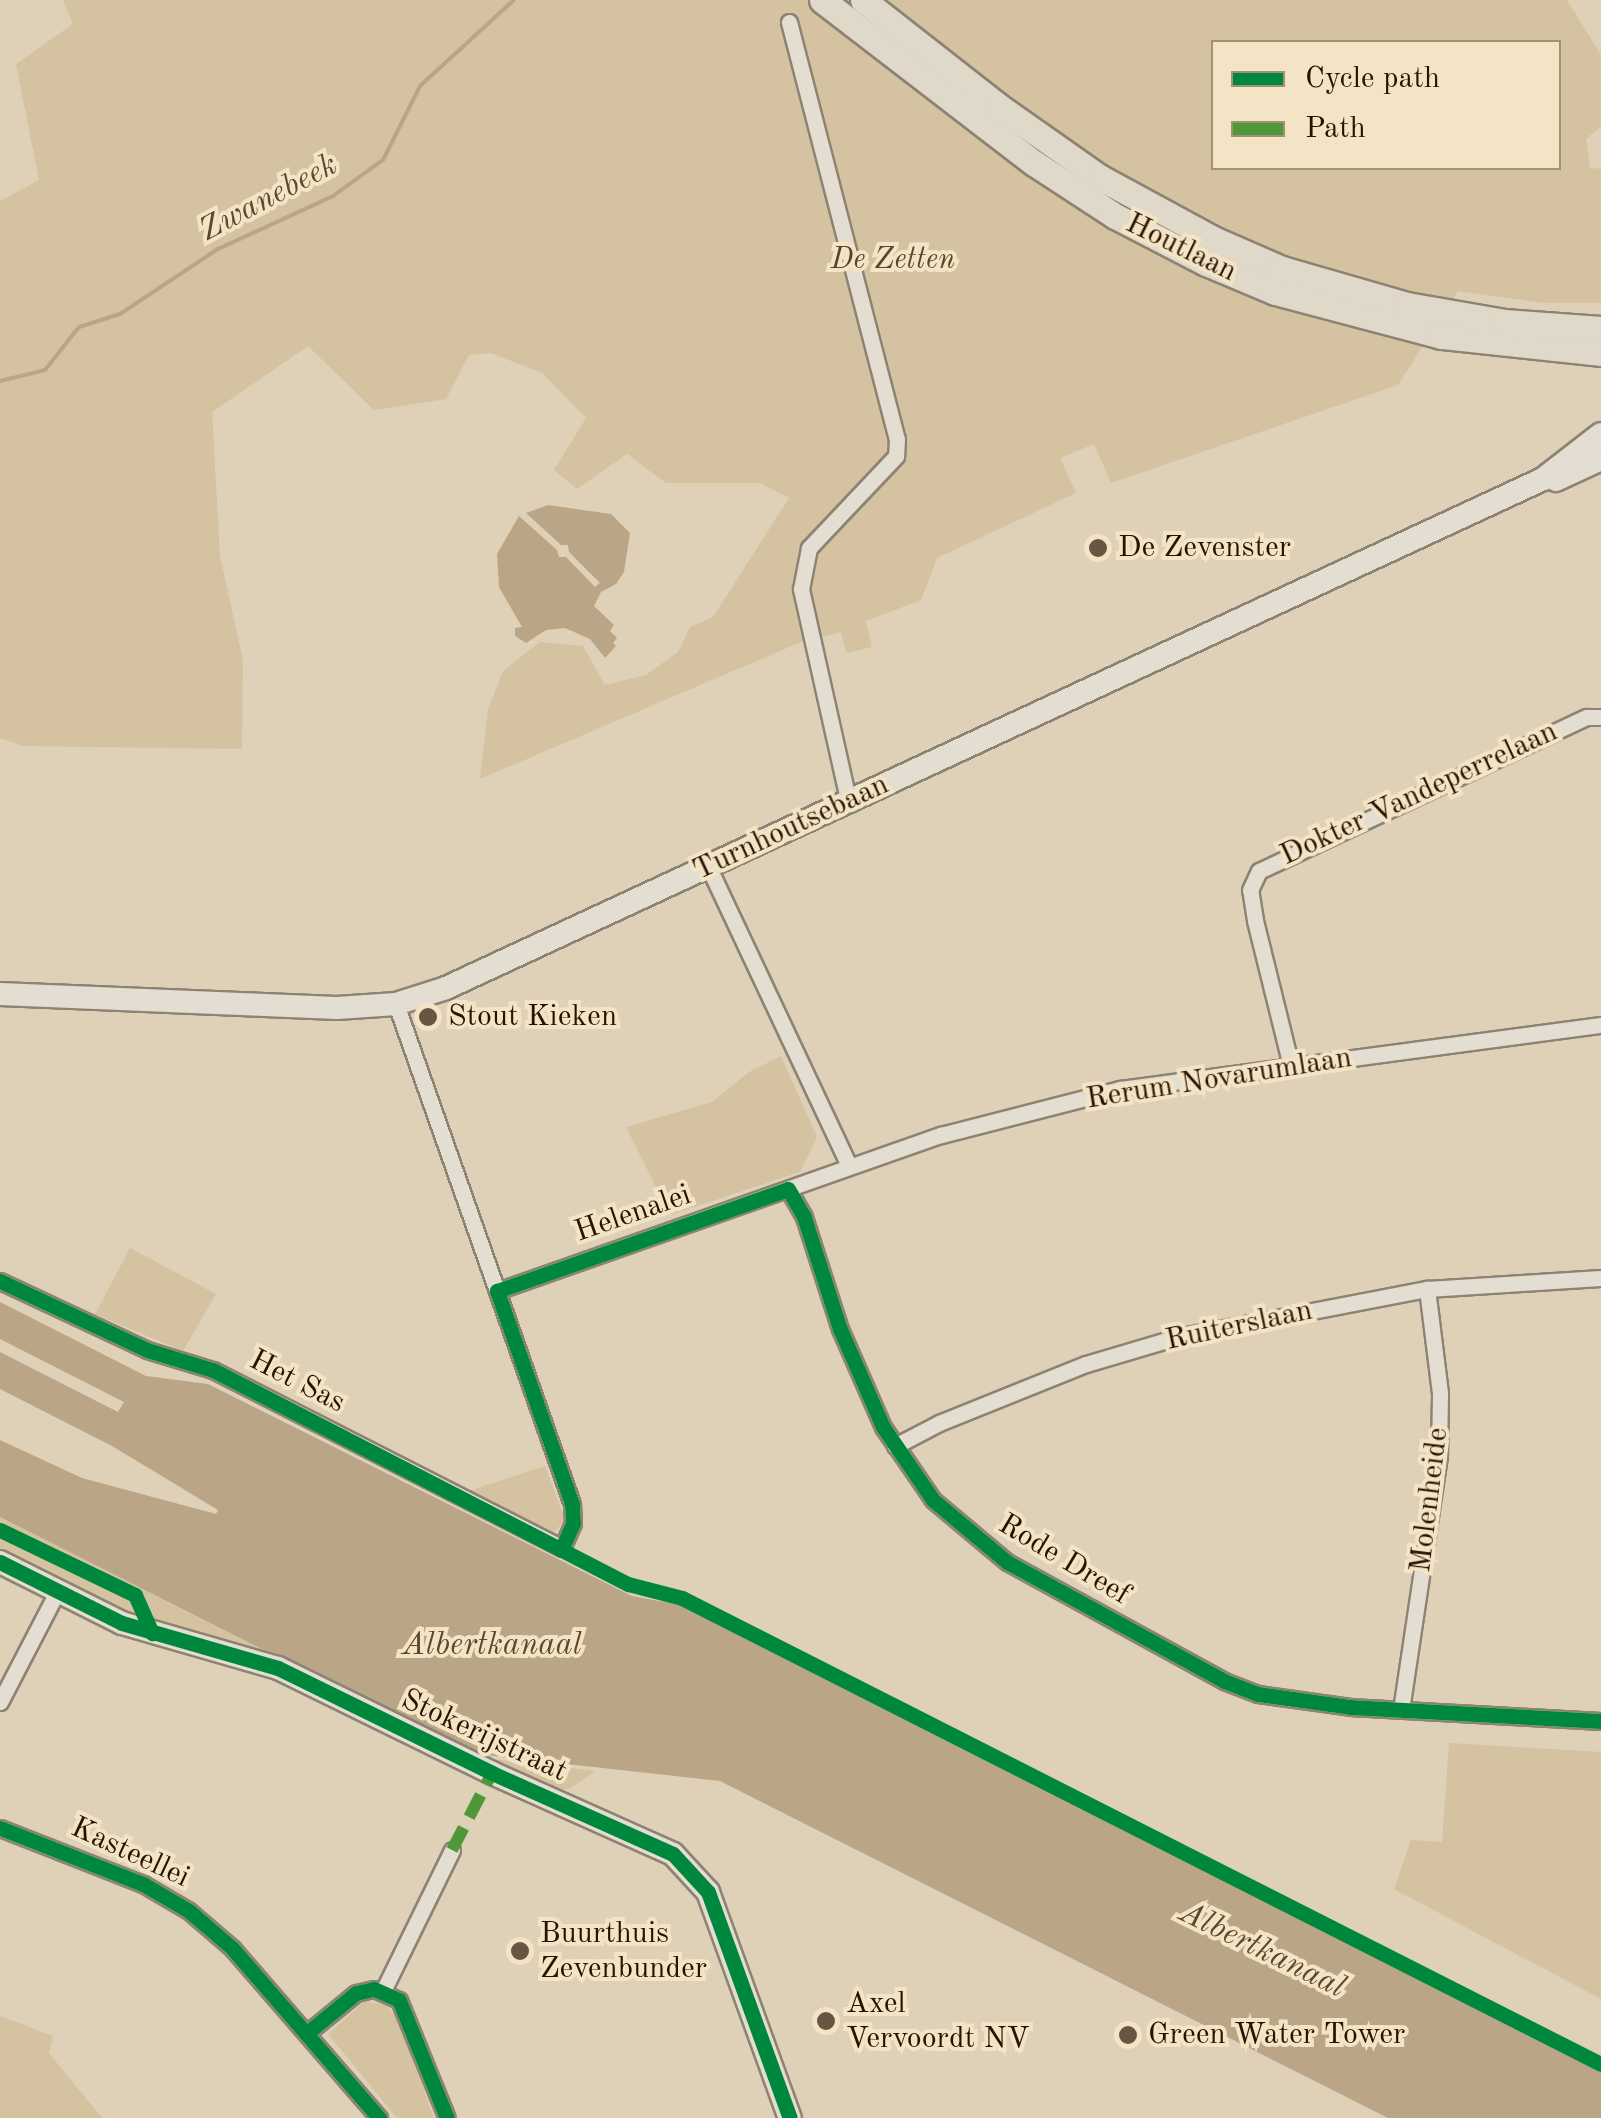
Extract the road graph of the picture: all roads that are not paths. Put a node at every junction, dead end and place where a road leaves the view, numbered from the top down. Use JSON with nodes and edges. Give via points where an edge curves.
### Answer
{"nodes":[{"id":1,"x":822,"y":0,"type":"edge"},
{"id":2,"x":864,"y":0,"type":"edge"},
{"id":3,"x":790,"y":22,"type":"dead end"},
{"id":4,"x":1601,"y":330,"type":"edge"},
{"id":5,"x":1601,"y":353,"type":"edge"},
{"id":6,"x":1601,"y":434,"type":"edge"},
{"id":7,"x":1601,"y":459,"type":"edge"},
{"id":8,"x":1543,"y":479,"type":"junction"},
{"id":9,"x":1601,"y":717,"type":"edge"},
{"id":10,"x":848,"y":800,"type":"junction"},
{"id":11,"x":709,"y":868,"type":"junction"},
{"id":12,"x":0,"y":994,"type":"edge"},
{"id":13,"x":396,"y":1004,"type":"junction"},
{"id":14,"x":1601,"y":1025,"type":"edge"},
{"id":15,"x":1292,"y":1066,"type":"junction"},
{"id":16,"x":844,"y":1168,"type":"junction"},
{"id":17,"x":796,"y":1186,"type":"junction"},
{"id":18,"x":1601,"y":1278,"type":"edge"},
{"id":19,"x":0,"y":1281,"type":"edge"},
{"id":20,"x":1427,"y":1289,"type":"junction"},
{"id":21,"x":497,"y":1291,"type":"junction"},
{"id":22,"x":895,"y":1446,"type":"junction"},
{"id":23,"x":0,"y":1562,"type":"edge"},
{"id":24,"x":57,"y":1592,"type":"junction"},
{"id":25,"x":0,"y":1702,"type":"edge"},
{"id":26,"x":1402,"y":1710,"type":"junction"},
{"id":27,"x":1601,"y":1720,"type":"edge"},
{"id":28,"x":0,"y":1828,"type":"edge"},
{"id":29,"x":452,"y":1850,"type":"dead end"},
{"id":30,"x":383,"y":1991,"type":"junction"},
{"id":31,"x":308,"y":2032,"type":"junction"},
{"id":32,"x":379,"y":2118,"type":"edge"},
{"id":33,"x":447,"y":2118,"type":"edge"},
{"id":34,"x":790,"y":2118,"type":"edge"}],
"edges":[{"from":1,"to":5,"type":"main road","name":"Houtlaan","via":[[1050,174],[1206,263],[1276,292],[1441,336]]},
{"from":2,"to":4,"type":"main road","name":"Houtlaan","via":[[1098,177],[1213,239],[1282,269],[1407,305]]},
{"from":3,"to":10,"type":"street","via":[[897,439],[896,456],[810,548],[802,589]]},
{"from":6,"to":8,"type":"main road","name":"Turnhoutsebaan"},
{"from":7,"to":8,"type":"main road","name":"Turnhoutsebaan","via":[[1560,480]]},
{"from":8,"to":10,"type":"main road","name":"Turnhoutsebaan"},
{"from":9,"to":15,"type":"street","name":"Dokter Vandeperrelaan","via":[[1587,716],[1259,871],[1250,890],[1255,920]]},
{"from":10,"to":11,"type":"main road","name":"Turnhoutsebaan"},
{"from":11,"to":13,"type":"main road","name":"Turnhoutsebaan","via":[[446,988]]},
{"from":11,"to":16,"type":"street"},
{"from":12,"to":13,"type":"main road","name":"Turnhoutsebaan","via":[[338,1008]]},
{"from":13,"to":21,"type":"street"},
{"from":14,"to":15,"type":"street","name":"Rerum Novarumlaan"},
{"from":15,"to":16,"type":"street","name":"Rerum Novarumlaan","via":[[1120,1090]]},
{"from":16,"to":17,"type":"street","name":"Rerum Novarumlaan"},
{"from":17,"to":21,"type":"street","name":"Helenalei"},
{"from":17,"to":22,"type":"street","name":"Rode Dreef","via":[[854,1364]]},
{"from":18,"to":20,"type":"street","name":"Ruiterslaan"},
{"from":19,"to":21,"type":"street","name":"Het Sas","via":[[146,1350],[213,1370],[562,1548],[573,1523],[572,1504]]},
{"from":20,"to":22,"type":"street","name":"Ruiterslaan","via":[[1283,1314],[1122,1354],[992,1401]]},
{"from":20,"to":26,"type":"street","name":"Molenheide","via":[[1440,1457]]},
{"from":22,"to":26,"type":"street","name":"Rode Dreef","via":[[933,1500],[995,1554],[1224,1681],[1296,1702]]},
{"from":23,"to":24,"type":"main road","name":"Stokerijstraat"},
{"from":24,"to":25,"type":"street"},
{"from":24,"to":34,"type":"main road","name":"Stokerijstraat","via":[[122,1623],[278,1668],[673,1854],[708,1892]]},
{"from":26,"to":27,"type":"street","name":"Rode Dreef"},
{"from":28,"to":31,"type":"street","name":"Kasteellei","via":[[143,1884],[189,1911]]},
{"from":29,"to":30,"type":"street"},
{"from":30,"to":31,"type":"street","via":[[347,1997]]},
{"from":30,"to":33,"type":"street","via":[[406,2010]]},
{"from":31,"to":32,"type":"street","name":"Kasteellei"}]}
